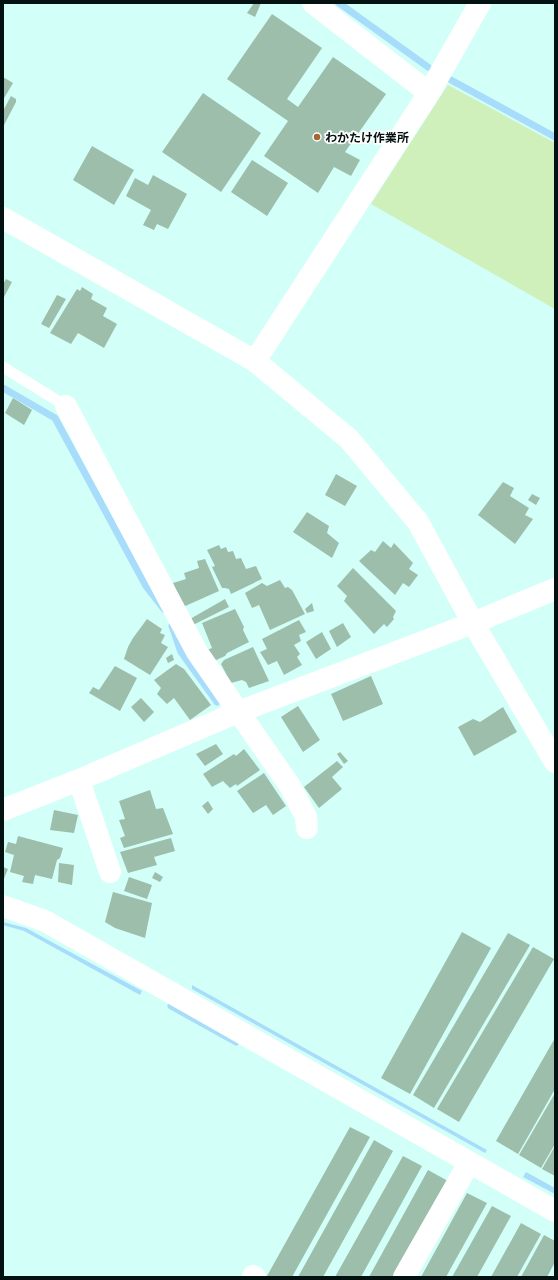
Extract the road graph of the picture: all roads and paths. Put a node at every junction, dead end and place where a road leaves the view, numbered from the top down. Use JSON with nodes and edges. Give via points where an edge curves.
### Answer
{"nodes":[{"id":1,"x":313,"y":3,"type":"edge"},
{"id":2,"x":480,"y":3,"type":"edge"},
{"id":3,"x":429,"y":93,"type":"junction"},
{"id":4,"x":3,"y":218,"type":"edge"},
{"id":5,"x":255,"y":361,"type":"junction"},
{"id":6,"x":3,"y":367,"type":"edge"},
{"id":7,"x":66,"y":406,"type":"joint"},
{"id":8,"x":555,"y":589,"type":"edge"},
{"id":9,"x":473,"y":623,"type":"junction"},
{"id":10,"x":238,"y":712,"type":"junction"},
{"id":11,"x":555,"y":762,"type":"edge"},
{"id":12,"x":79,"y":780,"type":"junction"},
{"id":13,"x":3,"y":810,"type":"edge"},
{"id":14,"x":307,"y":828,"type":"dead end"},
{"id":15,"x":110,"y":872,"type":"dead end"},
{"id":16,"x":3,"y":906,"type":"edge"},
{"id":17,"x":469,"y":1163,"type":"junction"},
{"id":18,"x":555,"y":1212,"type":"edge"},
{"id":19,"x":404,"y":1277,"type":"edge"}],
"edges":[{"from":1,"to":3,"type":"street"},
{"from":2,"to":3,"type":"street"},
{"from":3,"to":5,"type":"street"},
{"from":4,"to":5,"type":"street"},
{"from":5,"to":9,"type":"street","via":[[349,439],[418,522]]},
{"from":6,"to":7,"type":"lane"},
{"from":7,"to":10,"type":"street","via":[[197,652]]},
{"from":8,"to":9,"type":"street"},
{"from":9,"to":10,"type":"street"},
{"from":9,"to":11,"type":"street"},
{"from":10,"to":12,"type":"street"},
{"from":10,"to":14,"type":"street","via":[[290,786],[306,817]]},
{"from":12,"to":13,"type":"street"},
{"from":12,"to":15,"type":"street"},
{"from":16,"to":17,"type":"street","via":[[45,921]]},
{"from":17,"to":18,"type":"street"},
{"from":17,"to":19,"type":"street"}]}
